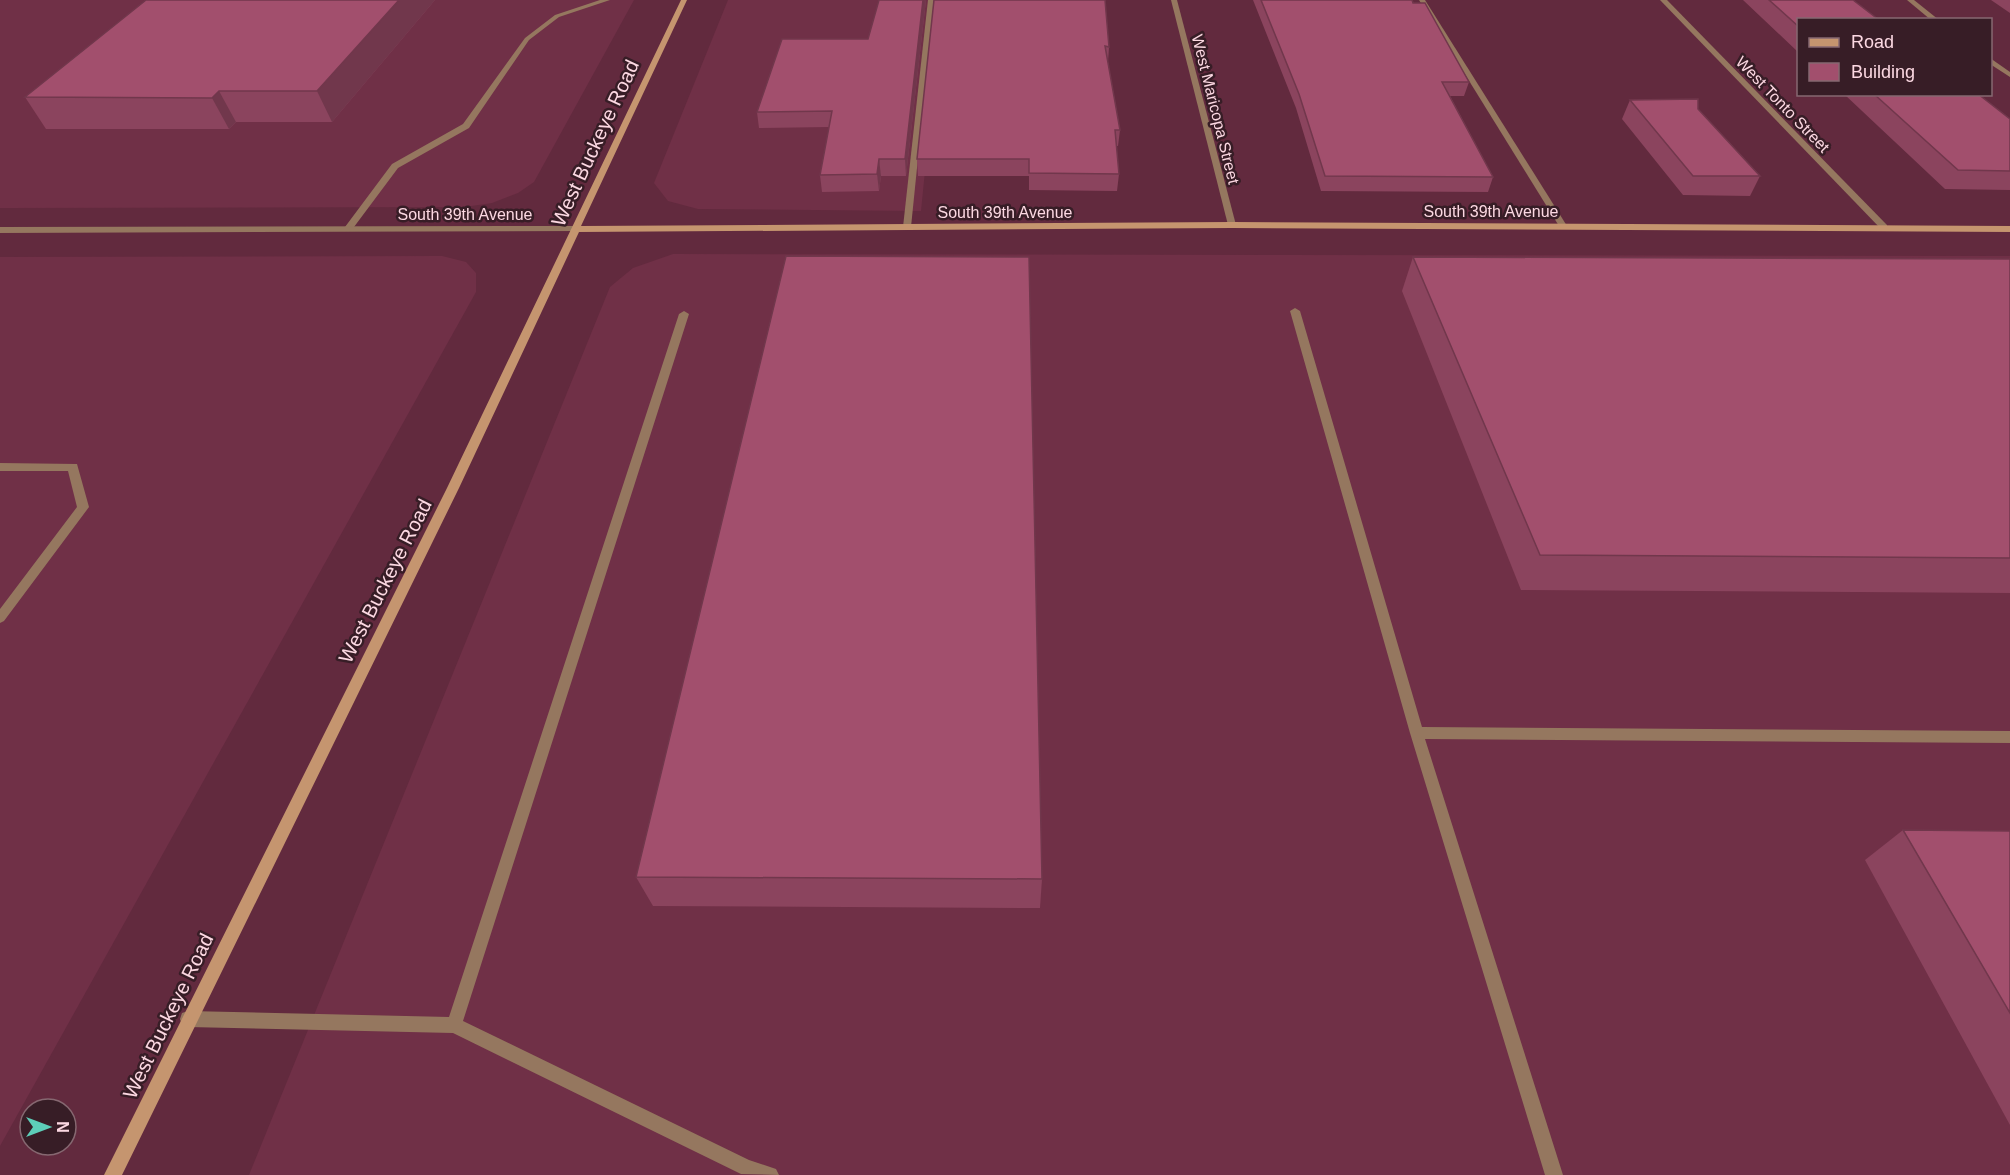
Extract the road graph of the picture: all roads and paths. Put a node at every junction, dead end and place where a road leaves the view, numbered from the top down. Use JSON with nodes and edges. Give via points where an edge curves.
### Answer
{"nodes":[{"id":1,"x":607,"y":0,"type":"edge"},
{"id":2,"x":684,"y":0,"type":"edge"},
{"id":3,"x":931,"y":0,"type":"edge"},
{"id":4,"x":1174,"y":0,"type":"edge"},
{"id":5,"x":1422,"y":0,"type":"edge"},
{"id":6,"x":1663,"y":0,"type":"edge"},
{"id":7,"x":1910,"y":0,"type":"edge"},
{"id":8,"x":1933,"y":18,"type":"edge"},
{"id":9,"x":1992,"y":62,"type":"edge"},
{"id":10,"x":2010,"y":75,"type":"edge"},
{"id":11,"x":1232,"y":225,"type":"junction"},
{"id":12,"x":1563,"y":226,"type":"junction"},
{"id":13,"x":907,"y":227,"type":"junction"},
{"id":14,"x":1884,"y":227,"type":"junction"},
{"id":15,"x":348,"y":229,"type":"junction"},
{"id":16,"x":576,"y":229,"type":"junction"},
{"id":17,"x":2010,"y":229,"type":"edge"},
{"id":18,"x":0,"y":230,"type":"edge"},
{"id":19,"x":1295,"y":311,"type":"dead end"},
{"id":20,"x":684,"y":314,"type":"dead end"},
{"id":21,"x":0,"y":467,"type":"edge"},
{"id":22,"x":0,"y":618,"type":"edge"},
{"id":23,"x":1417,"y":733,"type":"junction"},
{"id":24,"x":2010,"y":737,"type":"edge"},
{"id":25,"x":188,"y":1019,"type":"junction"},
{"id":26,"x":454,"y":1025,"type":"junction"},
{"id":27,"x":113,"y":1175,"type":"edge"},
{"id":28,"x":770,"y":1175,"type":"edge"},
{"id":29,"x":1554,"y":1175,"type":"edge"}],
"edges":[{"from":1,"to":15,"type":"street","via":[[557,16],[527,39],[466,126],[395,166]]},
{"from":2,"to":16,"type":"street","name":"West Buckeye Road"},
{"from":3,"to":13,"type":"street"},
{"from":4,"to":11,"type":"street","name":"West Maricopa Street"},
{"from":5,"to":12,"type":"street"},
{"from":6,"to":14,"type":"street","name":"West Tonto Street"},
{"from":7,"to":8,"type":"street"},
{"from":9,"to":10,"type":"street"},
{"from":11,"to":12,"type":"street","name":"South 39th Avenue"},
{"from":11,"to":13,"type":"street","name":"South 39th Avenue"},
{"from":12,"to":14,"type":"street","name":"South 39th Avenue"},
{"from":13,"to":16,"type":"street","name":"South 39th Avenue"},
{"from":14,"to":17,"type":"street","name":"South 39th Avenue"},
{"from":15,"to":16,"type":"street","name":"South 39th Avenue"},
{"from":15,"to":18,"type":"street","name":"South 39th Avenue"},
{"from":16,"to":25,"type":"street","name":"West Buckeye Road","via":[[453,488]]},
{"from":19,"to":23,"type":"street"},
{"from":20,"to":26,"type":"street"},
{"from":21,"to":22,"type":"street","via":[[73,467],[83,507]]},
{"from":23,"to":24,"type":"street"},
{"from":23,"to":29,"type":"street"},
{"from":25,"to":26,"type":"street"},
{"from":25,"to":27,"type":"street","name":"West Buckeye Road"},
{"from":26,"to":28,"type":"street"}]}
